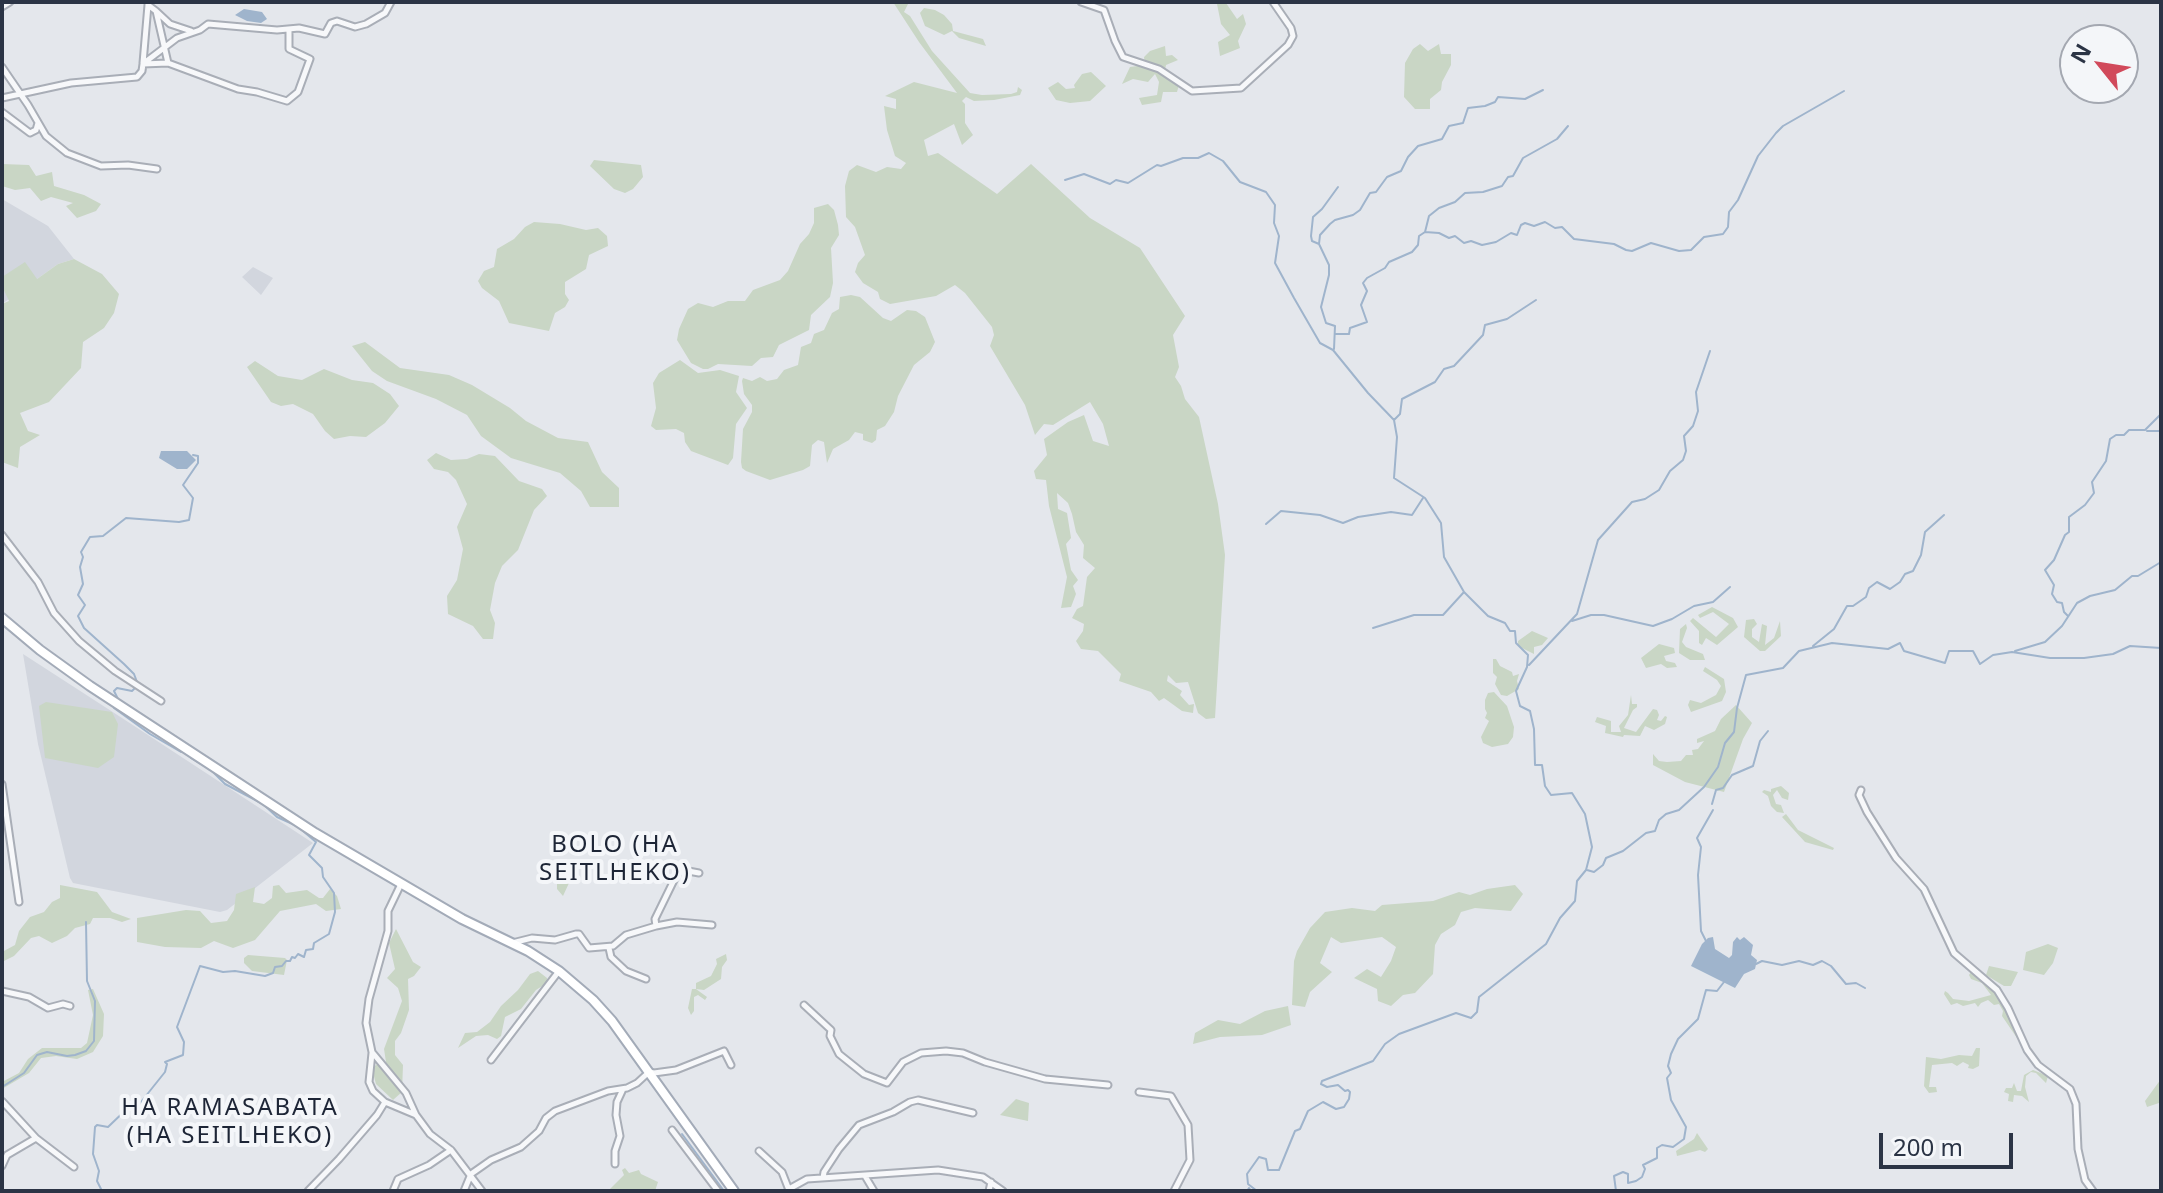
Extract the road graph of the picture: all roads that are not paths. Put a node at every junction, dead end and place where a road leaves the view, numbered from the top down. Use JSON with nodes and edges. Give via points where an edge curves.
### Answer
{"nodes":[{"id":1,"x":10,"y":2,"type":"edge"},
{"id":2,"x":391,"y":2,"type":"edge"},
{"id":3,"x":1081,"y":2,"type":"edge"},
{"id":4,"x":1273,"y":2,"type":"edge"},
{"id":5,"x":148,"y":3,"type":"edge"},
{"id":6,"x":2,"y":7,"type":"edge"},
{"id":7,"x":156,"y":11,"type":"junction"},
{"id":8,"x":289,"y":29,"type":"junction"},
{"id":9,"x":192,"y":31,"type":"junction"},
{"id":10,"x":164,"y":46,"type":"junction"},
{"id":11,"x":168,"y":63,"type":"junction"},
{"id":12,"x":143,"y":64,"type":"junction"},
{"id":13,"x":2,"y":67,"type":"edge"},
{"id":14,"x":20,"y":92,"type":"junction"},
{"id":15,"x":2,"y":98,"type":"edge"},
{"id":16,"x":2,"y":112,"type":"edge"},
{"id":17,"x":38,"y":123,"type":"junction"},
{"id":18,"x":157,"y":169,"type":"dead end"},
{"id":19,"x":2,"y":535,"type":"edge"},
{"id":20,"x":2,"y":618,"type":"edge"},
{"id":21,"x":161,"y":701,"type":"dead end"},
{"id":22,"x":2,"y":784,"type":"edge"},
{"id":23,"x":1861,"y":790,"type":"dead end"},
{"id":24,"x":3,"y":796,"type":"edge"},
{"id":25,"x":699,"y":873,"type":"dead end"},
{"id":26,"x":401,"y":884,"type":"junction"},
{"id":27,"x":19,"y":902,"type":"dead end"},
{"id":28,"x":712,"y":925,"type":"dead end"},
{"id":29,"x":656,"y":926,"type":"junction"},
{"id":30,"x":511,"y":944,"type":"junction"},
{"id":31,"x":609,"y":948,"type":"junction"},
{"id":32,"x":559,"y":971,"type":"junction"},
{"id":33,"x":646,"y":979,"type":"dead end"},
{"id":34,"x":2,"y":991,"type":"edge"},
{"id":35,"x":804,"y":1005,"type":"dead end"},
{"id":36,"x":70,"y":1006,"type":"dead end"},
{"id":37,"x":372,"y":1052,"type":"junction"},
{"id":38,"x":491,"y":1060,"type":"dead end"},
{"id":39,"x":731,"y":1065,"type":"dead end"},
{"id":40,"x":649,"y":1072,"type":"junction"},
{"id":41,"x":1108,"y":1085,"type":"dead end"},
{"id":42,"x":623,"y":1089,"type":"junction"},
{"id":43,"x":1139,"y":1092,"type":"dead end"},
{"id":44,"x":2,"y":1101,"type":"edge"},
{"id":45,"x":385,"y":1102,"type":"junction"},
{"id":46,"x":973,"y":1113,"type":"dead end"},
{"id":47,"x":416,"y":1115,"type":"junction"},
{"id":48,"x":672,"y":1130,"type":"dead end"},
{"id":49,"x":36,"y":1138,"type":"junction"},
{"id":50,"x":451,"y":1150,"type":"junction"},
{"id":51,"x":759,"y":1151,"type":"dead end"},
{"id":52,"x":615,"y":1164,"type":"dead end"},
{"id":53,"x":2,"y":1166,"type":"edge"},
{"id":54,"x":74,"y":1167,"type":"dead end"},
{"id":55,"x":471,"y":1174,"type":"junction"},
{"id":56,"x":865,"y":1176,"type":"junction"},
{"id":57,"x":823,"y":1178,"type":"junction"},
{"id":58,"x":991,"y":1182,"type":"junction"},
{"id":59,"x":789,"y":1190,"type":"edge"},
{"id":60,"x":308,"y":1191,"type":"edge"},
{"id":61,"x":393,"y":1191,"type":"edge"},
{"id":62,"x":464,"y":1191,"type":"edge"},
{"id":63,"x":482,"y":1191,"type":"edge"},
{"id":64,"x":718,"y":1191,"type":"edge"},
{"id":65,"x":734,"y":1191,"type":"edge"},
{"id":66,"x":874,"y":1191,"type":"edge"},
{"id":67,"x":989,"y":1191,"type":"edge"},
{"id":68,"x":1003,"y":1191,"type":"edge"},
{"id":69,"x":1174,"y":1191,"type":"edge"},
{"id":70,"x":2093,"y":1191,"type":"edge"}],
"edges":[{"from":1,"to":6,"type":"street"},
{"from":2,"to":8,"type":"street","via":[[385,13],[355,27],[337,21],[325,34]]},
{"from":3,"to":4,"type":"street","via":[[1104,10],[1123,57],[1159,69],[1192,91],[1241,88],[1288,45],[1291,28]]},
{"from":5,"to":7,"type":"street"},
{"from":5,"to":12,"type":"street"},
{"from":7,"to":9,"type":"street","via":[[170,24]]},
{"from":7,"to":10,"type":"street"},
{"from":8,"to":9,"type":"street","via":[[208,24]]},
{"from":8,"to":11,"type":"street","via":[[289,49],[310,59],[298,92],[287,101]]},
{"from":9,"to":10,"type":"street"},
{"from":10,"to":11,"type":"street"},
{"from":10,"to":12,"type":"street"},
{"from":11,"to":12,"type":"street"},
{"from":12,"to":14,"type":"street","via":[[137,77]]},
{"from":13,"to":14,"type":"street"},
{"from":14,"to":15,"type":"street"},
{"from":14,"to":17,"type":"street"},
{"from":16,"to":17,"type":"street","via":[[30,133]]},
{"from":17,"to":18,"type":"street","via":[[54,144],[85,161]]},
{"from":19,"to":21,"type":"street","via":[[79,641]]},
{"from":20,"to":26,"type":"main road","via":[[90,686]]},
{"from":22,"to":24,"type":"street"},
{"from":23,"to":70,"type":"street","via":[[1867,812],[1896,858],[1924,889],[1954,953],[1997,990],[2038,1065],[2070,1089],[2078,1149]]},
{"from":24,"to":27,"type":"street"},
{"from":25,"to":29,"type":"street","via":[[677,874]]},
{"from":26,"to":30,"type":"main road"},
{"from":26,"to":37,"type":"street","via":[[388,911],[386,940],[369,999],[366,1023]]},
{"from":28,"to":29,"type":"street"},
{"from":29,"to":31,"type":"street","via":[[626,935]]},
{"from":30,"to":31,"type":"street","via":[[579,934],[589,948]]},
{"from":30,"to":32,"type":"main road"},
{"from":31,"to":33,"type":"street","via":[[626,971]]},
{"from":32,"to":38,"type":"street"},
{"from":32,"to":40,"type":"main road","via":[[605,1013]]},
{"from":34,"to":36,"type":"street","via":[[48,1008]]},
{"from":35,"to":41,"type":"street","via":[[831,1030],[839,1054],[864,1074],[887,1083],[903,1062],[921,1053],[946,1051],[1045,1079]]},
{"from":37,"to":45,"type":"street","via":[[369,1082]]},
{"from":37,"to":47,"type":"street","via":[[406,1093]]},
{"from":39,"to":40,"type":"street","via":[[724,1051],[676,1070]]},
{"from":40,"to":42,"type":"street"},
{"from":40,"to":65,"type":"main road"},
{"from":42,"to":52,"type":"street","via":[[617,1102],[620,1136]]},
{"from":42,"to":55,"type":"street","via":[[555,1111],[521,1147]]},
{"from":43,"to":69,"type":"street","via":[[1171,1096],[1188,1125],[1190,1160]]},
{"from":44,"to":49,"type":"street"},
{"from":45,"to":47,"type":"street"},
{"from":45,"to":60,"type":"street"},
{"from":46,"to":57,"type":"street","via":[[910,1102],[859,1125]]},
{"from":47,"to":50,"type":"street"},
{"from":48,"to":64,"type":"street"},
{"from":49,"to":53,"type":"street","via":[[7,1155]]},
{"from":49,"to":54,"type":"street"},
{"from":50,"to":55,"type":"street"},
{"from":50,"to":61,"type":"street","via":[[398,1179]]},
{"from":51,"to":59,"type":"street","via":[[782,1172]]},
{"from":55,"to":62,"type":"street"},
{"from":55,"to":63,"type":"street"},
{"from":56,"to":57,"type":"street"},
{"from":56,"to":58,"type":"street","via":[[938,1170]]},
{"from":56,"to":66,"type":"street"},
{"from":57,"to":59,"type":"street","via":[[807,1179]]},
{"from":58,"to":67,"type":"street"},
{"from":58,"to":68,"type":"street"}]}
